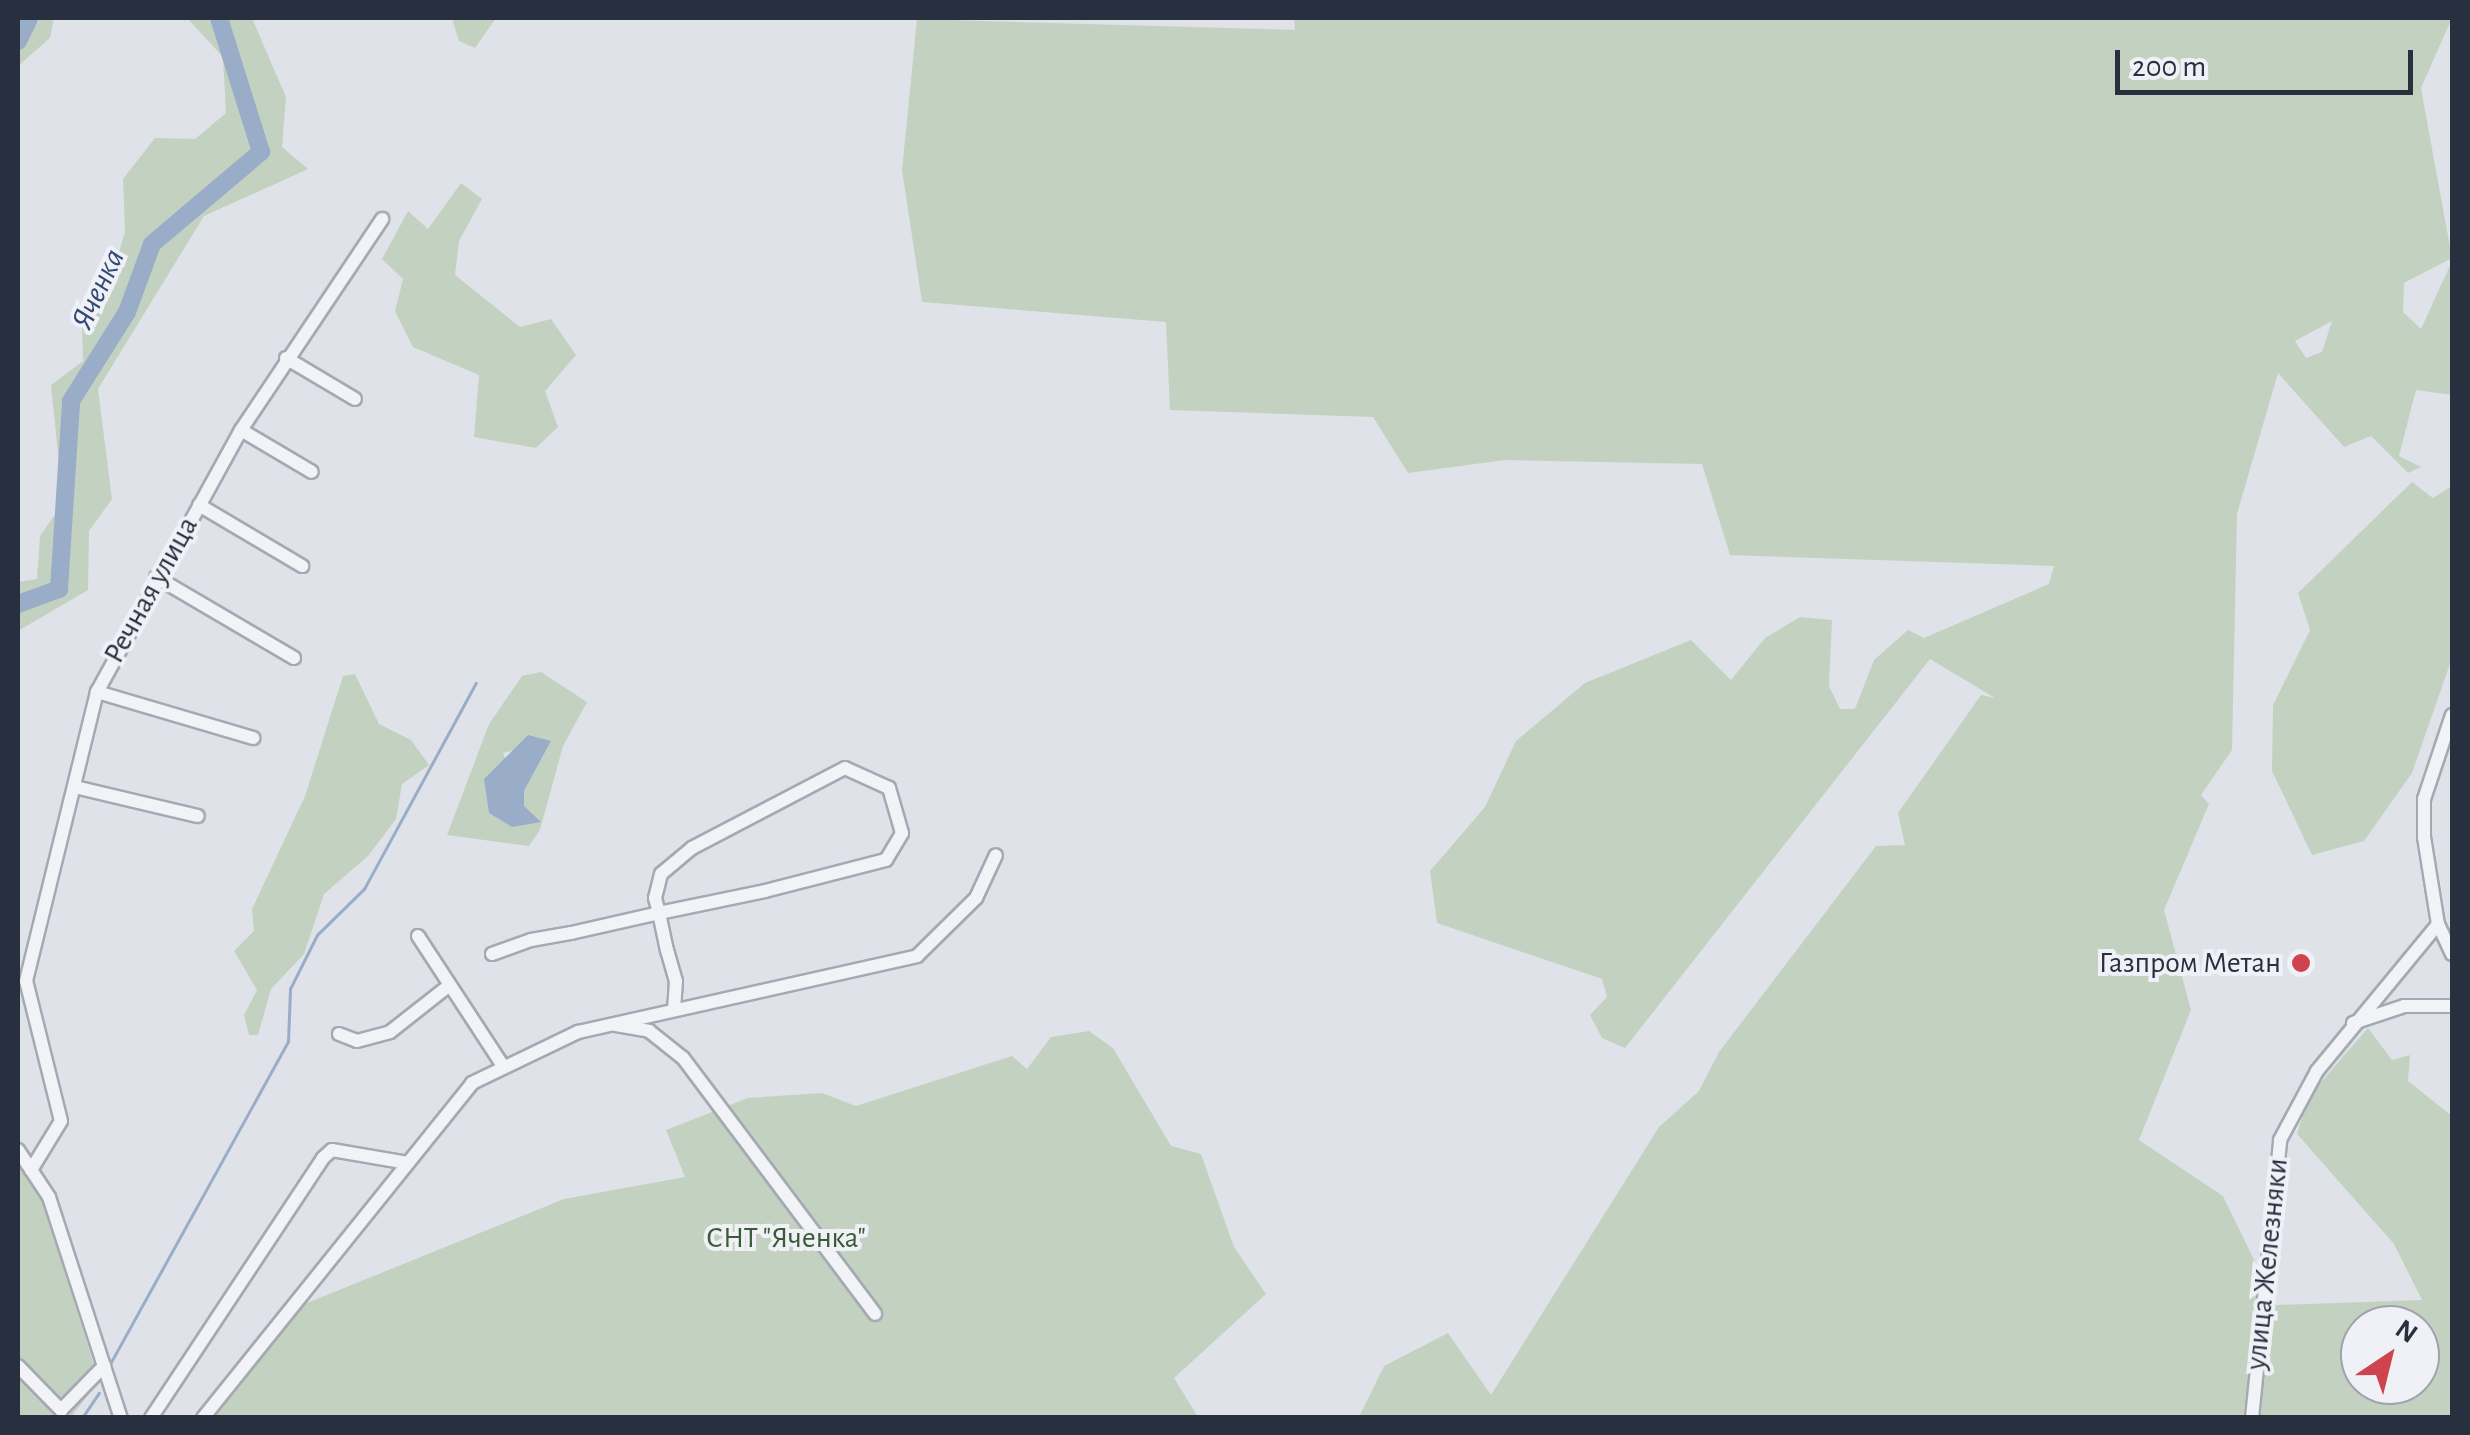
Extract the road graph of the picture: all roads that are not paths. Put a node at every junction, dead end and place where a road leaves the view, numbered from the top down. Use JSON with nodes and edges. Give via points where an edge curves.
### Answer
{"nodes":[{"id":1,"x":382,"y":219,"type":"dead end"},
{"id":2,"x":286,"y":358,"type":"junction"},
{"id":3,"x":355,"y":399,"type":"dead end"},
{"id":4,"x":241,"y":430,"type":"junction"},
{"id":5,"x":312,"y":472,"type":"dead end"},
{"id":6,"x":199,"y":505,"type":"junction"},
{"id":7,"x":302,"y":566,"type":"dead end"},
{"id":8,"x":156,"y":577,"type":"junction"},
{"id":9,"x":294,"y":658,"type":"dead end"},
{"id":10,"x":97,"y":692,"type":"junction"},
{"id":11,"x":2452,"y":715,"type":"edge"},
{"id":12,"x":253,"y":738,"type":"dead end"},
{"id":13,"x":75,"y":788,"type":"junction"},
{"id":14,"x":198,"y":816,"type":"dead end"},
{"id":15,"x":996,"y":855,"type":"dead end"},
{"id":16,"x":659,"y":912,"type":"junction"},
{"id":17,"x":2438,"y":924,"type":"junction"},
{"id":18,"x":418,"y":936,"type":"dead end"},
{"id":19,"x":492,"y":954,"type":"dead end"},
{"id":20,"x":2452,"y":954,"type":"edge"},
{"id":21,"x":446,"y":988,"type":"junction"},
{"id":22,"x":2452,"y":1006,"type":"edge"},
{"id":23,"x":674,"y":1007,"type":"junction"},
{"id":24,"x":608,"y":1023,"type":"junction"},
{"id":25,"x":2351,"y":1024,"type":"junction"},
{"id":26,"x":338,"y":1034,"type":"dead end"},
{"id":27,"x":501,"y":1063,"type":"junction"},
{"id":28,"x":18,"y":1150,"type":"edge"},
{"id":29,"x":408,"y":1163,"type":"junction"},
{"id":30,"x":31,"y":1170,"type":"junction"},
{"id":31,"x":874,"y":1314,"type":"dead end"},
{"id":32,"x":18,"y":1366,"type":"edge"},
{"id":33,"x":104,"y":1366,"type":"junction"},
{"id":34,"x":120,"y":1418,"type":"edge"},
{"id":35,"x":150,"y":1418,"type":"edge"},
{"id":36,"x":203,"y":1418,"type":"edge"},
{"id":37,"x":2252,"y":1418,"type":"edge"}],
"edges":[{"from":1,"to":2,"type":"street","name":"Речная улица"},
{"from":2,"to":3,"type":"street"},
{"from":2,"to":4,"type":"street","name":"Речная улица"},
{"from":4,"to":5,"type":"street"},
{"from":4,"to":6,"type":"street","name":"Речная улица"},
{"from":6,"to":7,"type":"street"},
{"from":6,"to":8,"type":"street","name":"Речная улица"},
{"from":8,"to":9,"type":"street"},
{"from":8,"to":10,"type":"street","name":"Речная улица"},
{"from":10,"to":12,"type":"street"},
{"from":10,"to":13,"type":"street","name":"Речная улица"},
{"from":11,"to":17,"type":"street","via":[[2424,799]]},
{"from":13,"to":14,"type":"street"},
{"from":13,"to":30,"type":"street","name":"Речная улица","via":[[26,981],[61,1121]]},
{"from":15,"to":23,"type":"street","via":[[976,898],[917,956]]},
{"from":16,"to":16,"type":"street","via":[[886,860],[902,833],[898,804],[874,775],[845,768],[692,848],[661,874]]},
{"from":16,"to":19,"type":"street"},
{"from":16,"to":23,"type":"street"},
{"from":17,"to":20,"type":"street"},
{"from":17,"to":25,"type":"street","name":"улица Железняки"},
{"from":18,"to":21,"type":"street"},
{"from":21,"to":26,"type":"street","via":[[390,1032],[357,1041]]},
{"from":21,"to":27,"type":"street"},
{"from":22,"to":25,"type":"street","via":[[2404,1006]]},
{"from":23,"to":24,"type":"street"},
{"from":24,"to":27,"type":"street"},
{"from":24,"to":31,"type":"street","via":[[649,1031],[683,1058]]},
{"from":25,"to":37,"type":"street","name":"улица Железняки","via":[[2296,1101],[2280,1140]]},
{"from":27,"to":29,"type":"street","via":[[452,1100]]},
{"from":28,"to":30,"type":"street"},
{"from":29,"to":35,"type":"street","via":[[332,1150],[323,1158]]},
{"from":29,"to":36,"type":"street"},
{"from":30,"to":33,"type":"street","via":[[49,1198]]},
{"from":32,"to":33,"type":"street","via":[[62,1410]]},
{"from":33,"to":34,"type":"street"}]}
